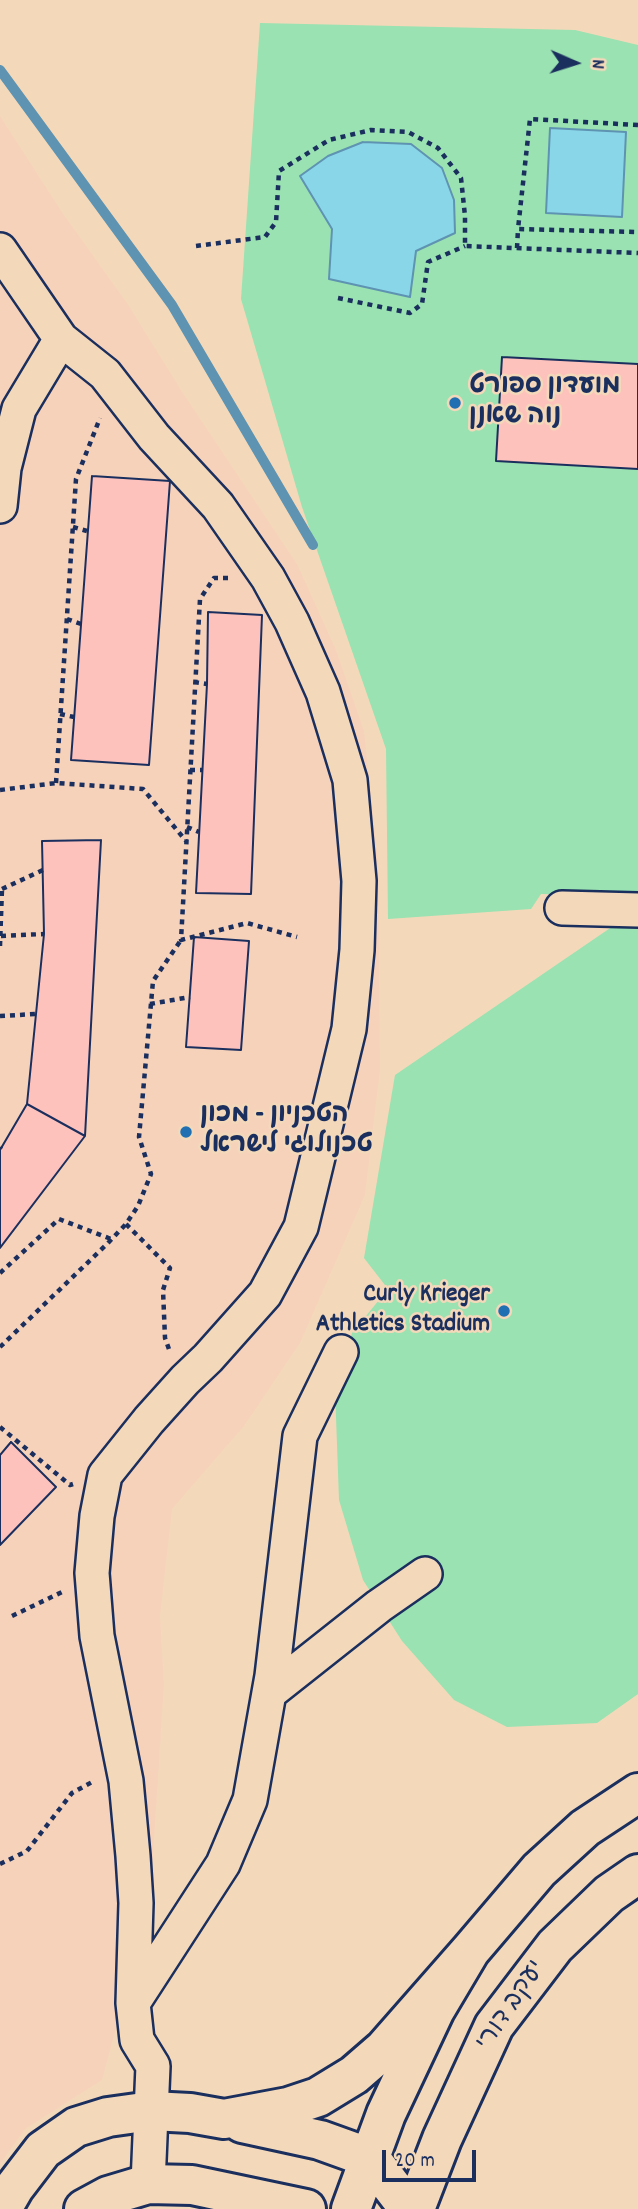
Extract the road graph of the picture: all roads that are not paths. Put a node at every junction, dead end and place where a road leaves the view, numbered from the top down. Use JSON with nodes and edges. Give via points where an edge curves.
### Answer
{"nodes":[{"id":1,"x":0,"y":250,"type":"edge"},
{"id":2,"x":61,"y":339,"type":"junction"},
{"id":3,"x":0,"y":506,"type":"edge"},
{"id":4,"x":562,"y":908,"type":"dead end"},
{"id":5,"x":638,"y":910,"type":"edge"},
{"id":6,"x":341,"y":1352,"type":"dead end"},
{"id":7,"x":425,"y":1574,"type":"dead end"},
{"id":8,"x":269,"y":1693,"type":"junction"},
{"id":9,"x":638,"y":1793,"type":"edge"},
{"id":10,"x":638,"y":1874,"type":"edge"},
{"id":11,"x":470,"y":1951,"type":"junction"},
{"id":12,"x":133,"y":2003,"type":"junction"},
{"id":13,"x":151,"y":2111,"type":"junction"},
{"id":14,"x":224,"y":2119,"type":"junction"},
{"id":15,"x":370,"y":2158,"type":"junction"},
{"id":16,"x":148,"y":2184,"type":"junction"},
{"id":17,"x":192,"y":2185,"type":"junction"},
{"id":18,"x":2,"y":2209,"type":"edge"},
{"id":19,"x":84,"y":2209,"type":"edge"},
{"id":20,"x":233,"y":2209,"type":"edge"},
{"id":21,"x":306,"y":2209,"type":"edge"},
{"id":22,"x":351,"y":2209,"type":"edge"},
{"id":23,"x":409,"y":2209,"type":"edge"},
{"id":24,"x":415,"y":2209,"type":"edge"}],
"edges":[{"from":1,"to":2,"type":"street"},
{"from":2,"to":3,"type":"street","via":[[19,409]]},
{"from":2,"to":12,"type":"street","via":[[105,374],[154,437],[218,506],[268,578],[323,692],[350,780],[359,881],[349,1029],[301,1227],[265,1294],[105,1475],[93,1573],[97,1636],[126,1781],[136,1903]]},
{"from":4,"to":5,"type":"street"},
{"from":6,"to":8,"type":"street","via":[[300,1436]]},
{"from":7,"to":8,"type":"street"},
{"from":8,"to":12,"type":"street","via":[[250,1800],[223,1864]]},
{"from":9,"to":11,"type":"main road","via":[[585,1828],[539,1870]]},
{"from":10,"to":24,"type":"main road","name":"יעקב דורי","via":[[609,1894],[555,1946],[494,2026]]},
{"from":11,"to":14,"type":"main road","via":[[384,2049],[354,2075],[318,2097]]},
{"from":11,"to":15,"type":"main road","via":[[435,2010]]},
{"from":12,"to":13,"type":"street","via":[[137,2040],[153,2066]]},
{"from":13,"to":14,"type":"main road"},
{"from":13,"to":16,"type":"street"},
{"from":13,"to":18,"type":"main road","via":[[76,2127],[43,2150]]},
{"from":14,"to":15,"type":"main road","via":[[320,2140]]},
{"from":15,"to":22,"type":"main road"},
{"from":15,"to":23,"type":"main road"},
{"from":16,"to":17,"type":"main road"},
{"from":16,"to":19,"type":"main road"},
{"from":17,"to":20,"type":"main road"},
{"from":17,"to":21,"type":"main road"}]}
